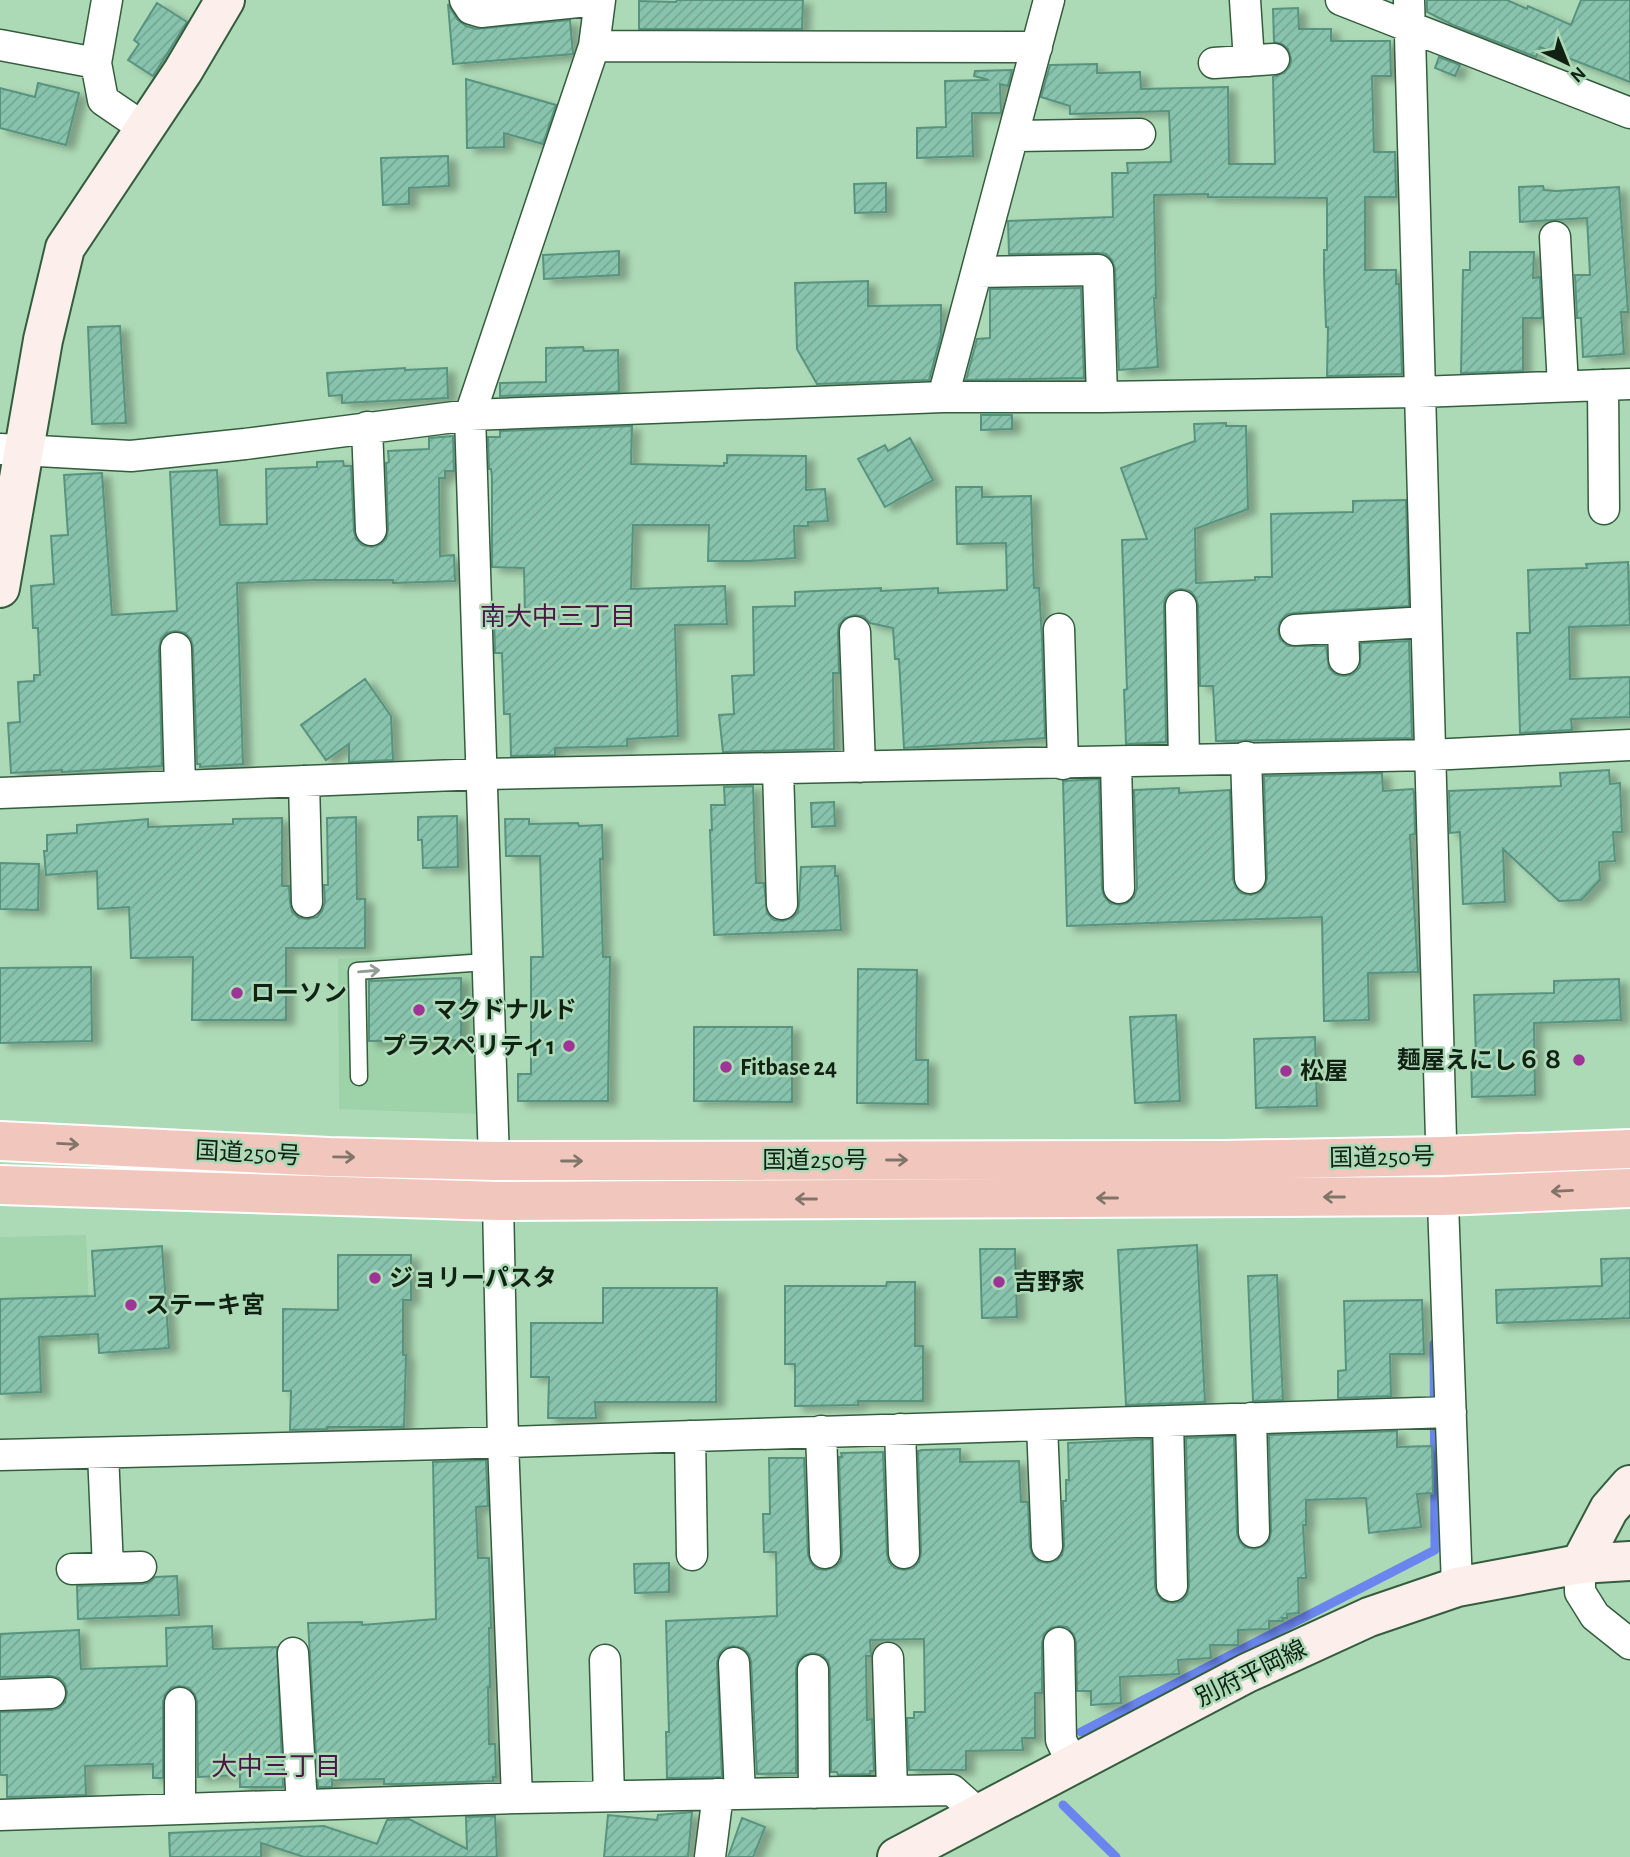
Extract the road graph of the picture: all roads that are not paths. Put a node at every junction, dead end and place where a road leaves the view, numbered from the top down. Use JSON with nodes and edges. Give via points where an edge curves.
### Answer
{"nodes":[{"id":1,"x":107,"y":0,"type":"edge"},
{"id":2,"x":225,"y":0,"type":"edge"},
{"id":3,"x":465,"y":0,"type":"edge"},
{"id":4,"x":599,"y":0,"type":"edge"},
{"id":5,"x":1049,"y":0,"type":"edge"},
{"id":6,"x":1245,"y":0,"type":"edge"},
{"id":7,"x":1341,"y":0,"type":"edge"},
{"id":8,"x":1410,"y":13,"type":"edge"},
{"id":9,"x":0,"y":45,"type":"edge"},
{"id":10,"x":594,"y":46,"type":"junction"},
{"id":11,"x":1037,"y":47,"type":"junction"},
{"id":12,"x":96,"y":63,"type":"junction"},
{"id":13,"x":1214,"y":63,"type":"dead end"},
{"id":14,"x":1630,"y":113,"type":"edge"},
{"id":15,"x":144,"y":128,"type":"junction"},
{"id":16,"x":1140,"y":134,"type":"dead end"},
{"id":17,"x":1014,"y":136,"type":"junction"},
{"id":18,"x":1555,"y":237,"type":"dead end"},
{"id":19,"x":978,"y":272,"type":"junction"},
{"id":20,"x":1616,"y":384,"type":"edge"},
{"id":21,"x":1563,"y":386,"type":"junction"},
{"id":22,"x":1419,"y":392,"type":"junction"},
{"id":23,"x":943,"y":397,"type":"junction"},
{"id":24,"x":1102,"y":397,"type":"junction"},
{"id":25,"x":470,"y":415,"type":"junction"},
{"id":26,"x":367,"y":427,"type":"junction"},
{"id":27,"x":12,"y":449,"type":"edge"},
{"id":28,"x":1604,"y":509,"type":"dead end"},
{"id":29,"x":371,"y":530,"type":"dead end"},
{"id":30,"x":0,"y":588,"type":"edge"},
{"id":31,"x":1181,"y":606,"type":"dead end"},
{"id":32,"x":1426,"y":622,"type":"junction"},
{"id":33,"x":1343,"y":627,"type":"junction"},
{"id":34,"x":1059,"y":629,"type":"dead end"},
{"id":35,"x":1295,"y":630,"type":"dead end"},
{"id":36,"x":855,"y":632,"type":"dead end"},
{"id":37,"x":176,"y":648,"type":"dead end"},
{"id":38,"x":1345,"y":659,"type":"dead end"},
{"id":39,"x":1630,"y":746,"type":"edge"},
{"id":40,"x":1430,"y":755,"type":"junction"},
{"id":41,"x":1246,"y":757,"type":"junction"},
{"id":42,"x":1184,"y":760,"type":"junction"},
{"id":43,"x":1116,"y":762,"type":"junction"},
{"id":44,"x":1062,"y":764,"type":"junction"},
{"id":45,"x":860,"y":767,"type":"junction"},
{"id":46,"x":778,"y":769,"type":"junction"},
{"id":47,"x":482,"y":774,"type":"junction"},
{"id":48,"x":304,"y":781,"type":"junction"},
{"id":49,"x":180,"y":786,"type":"junction"},
{"id":50,"x":0,"y":793,"type":"edge"},
{"id":51,"x":1250,"y":878,"type":"dead end"},
{"id":52,"x":1119,"y":888,"type":"dead end"},
{"id":53,"x":307,"y":902,"type":"dead end"},
{"id":54,"x":782,"y":904,"type":"dead end"},
{"id":55,"x":486,"y":962,"type":"junction"},
{"id":56,"x":359,"y":1077,"type":"dead end"},
{"id":57,"x":0,"y":1141,"type":"edge"},
{"id":58,"x":1630,"y":1149,"type":"edge"},
{"id":59,"x":1442,"y":1156,"type":"junction"},
{"id":60,"x":494,"y":1161,"type":"junction"},
{"id":61,"x":0,"y":1185,"type":"edge"},
{"id":62,"x":1630,"y":1188,"type":"edge"},
{"id":63,"x":1443,"y":1196,"type":"junction"},
{"id":64,"x":498,"y":1201,"type":"junction"},
{"id":65,"x":1451,"y":1412,"type":"junction"},
{"id":66,"x":1251,"y":1418,"type":"junction"},
{"id":67,"x":1168,"y":1421,"type":"junction"},
{"id":68,"x":1042,"y":1425,"type":"junction"},
{"id":69,"x":900,"y":1429,"type":"junction"},
{"id":70,"x":821,"y":1431,"type":"junction"},
{"id":71,"x":690,"y":1436,"type":"junction"},
{"id":72,"x":503,"y":1442,"type":"junction"},
{"id":73,"x":103,"y":1453,"type":"junction"},
{"id":74,"x":0,"y":1455,"type":"edge"},
{"id":75,"x":1630,"y":1485,"type":"edge"},
{"id":76,"x":1254,"y":1532,"type":"dead end"},
{"id":77,"x":1047,"y":1546,"type":"dead end"},
{"id":78,"x":825,"y":1553,"type":"dead end"},
{"id":79,"x":904,"y":1553,"type":"dead end"},
{"id":80,"x":692,"y":1555,"type":"dead end"},
{"id":81,"x":1630,"y":1561,"type":"edge"},
{"id":82,"x":1580,"y":1564,"type":"junction"},
{"id":83,"x":141,"y":1567,"type":"dead end"},
{"id":84,"x":108,"y":1568,"type":"junction"},
{"id":85,"x":72,"y":1569,"type":"dead end"},
{"id":86,"x":1172,"y":1586,"type":"dead end"},
{"id":87,"x":1457,"y":1587,"type":"junction"},
{"id":88,"x":1059,"y":1643,"type":"dead end"},
{"id":89,"x":1630,"y":1644,"type":"edge"},
{"id":90,"x":293,"y":1653,"type":"dead end"},
{"id":91,"x":888,"y":1658,"type":"dead end"},
{"id":92,"x":605,"y":1660,"type":"dead end"},
{"id":93,"x":734,"y":1663,"type":"dead end"},
{"id":94,"x":813,"y":1670,"type":"dead end"},
{"id":95,"x":50,"y":1693,"type":"dead end"},
{"id":96,"x":0,"y":1695,"type":"edge"},
{"id":97,"x":180,"y":1703,"type":"dead end"},
{"id":98,"x":1073,"y":1765,"type":"junction"},
{"id":99,"x":892,"y":1791,"type":"junction"},
{"id":100,"x":814,"y":1793,"type":"junction"},
{"id":101,"x":729,"y":1794,"type":"junction"},
{"id":102,"x":609,"y":1796,"type":"junction"},
{"id":103,"x":517,"y":1798,"type":"junction"},
{"id":104,"x":302,"y":1805,"type":"junction"},
{"id":105,"x":180,"y":1809,"type":"junction"},
{"id":106,"x":979,"y":1814,"type":"junction"},
{"id":107,"x":0,"y":1815,"type":"edge"},
{"id":108,"x":710,"y":1857,"type":"edge"},
{"id":109,"x":897,"y":1857,"type":"edge"}],
"edges":[{"from":1,"to":12,"type":"street"},
{"from":2,"to":15,"type":"main road"},
{"from":3,"to":4,"type":"street","via":[[471,9],[481,12]]},
{"from":4,"to":10,"type":"street"},
{"from":5,"to":11,"type":"street"},
{"from":6,"to":13,"type":"street","via":[[1262,60]]},
{"from":7,"to":8,"type":"street"},
{"from":8,"to":14,"type":"street"},
{"from":8,"to":22,"type":"street"},
{"from":9,"to":12,"type":"street"},
{"from":10,"to":11,"type":"street"},
{"from":10,"to":25,"type":"street"},
{"from":11,"to":17,"type":"street"},
{"from":12,"to":15,"type":"street","via":[[103,100]]},
{"from":15,"to":27,"type":"main road","via":[[65,248]]},
{"from":16,"to":17,"type":"street"},
{"from":17,"to":19,"type":"street"},
{"from":18,"to":21,"type":"street"},
{"from":19,"to":23,"type":"street"},
{"from":19,"to":24,"type":"street","via":[[1098,270]]},
{"from":20,"to":21,"type":"street"},
{"from":20,"to":28,"type":"street"},
{"from":21,"to":22,"type":"street"},
{"from":22,"to":24,"type":"street"},
{"from":22,"to":32,"type":"street"},
{"from":23,"to":24,"type":"street"},
{"from":23,"to":25,"type":"street"},
{"from":25,"to":26,"type":"street"},
{"from":25,"to":47,"type":"street"},
{"from":26,"to":27,"type":"street","via":[[131,456]]},
{"from":26,"to":29,"type":"street"},
{"from":27,"to":30,"type":"main road"},
{"from":31,"to":42,"type":"street"},
{"from":32,"to":33,"type":"street"},
{"from":32,"to":40,"type":"street"},
{"from":33,"to":35,"type":"street"},
{"from":33,"to":38,"type":"street"},
{"from":34,"to":44,"type":"street"},
{"from":36,"to":45,"type":"street"},
{"from":37,"to":49,"type":"street"},
{"from":39,"to":40,"type":"street"},
{"from":40,"to":41,"type":"street"},
{"from":40,"to":59,"type":"street"},
{"from":41,"to":42,"type":"street"},
{"from":41,"to":51,"type":"street"},
{"from":42,"to":43,"type":"street"},
{"from":43,"to":44,"type":"street"},
{"from":43,"to":52,"type":"street"},
{"from":44,"to":45,"type":"street"},
{"from":45,"to":46,"type":"street"},
{"from":46,"to":47,"type":"street"},
{"from":46,"to":54,"type":"street"},
{"from":47,"to":48,"type":"street"},
{"from":47,"to":55,"type":"street"},
{"from":48,"to":49,"type":"street"},
{"from":48,"to":53,"type":"street"},
{"from":49,"to":50,"type":"street"},
{"from":56,"to":55,"type":"lane","one_way":true,"via":[[357,971]]},
{"from":55,"to":60,"type":"street"},
{"from":57,"to":60,"type":"highway","name":"国道250号","one_way":true},
{"from":58,"to":59,"type":"highway","name":"国道250号"},
{"from":60,"to":59,"type":"highway","name":"国道250号","one_way":true},
{"from":59,"to":63,"type":"street"},
{"from":61,"to":64,"type":"highway","name":"国道250号"},
{"from":62,"to":63,"type":"highway","name":"国道250号","one_way":true},
{"from":63,"to":64,"type":"highway","name":"国道250号","one_way":true},
{"from":63,"to":65,"type":"street"},
{"from":64,"to":72,"type":"street"},
{"from":65,"to":66,"type":"street"},
{"from":65,"to":87,"type":"street"},
{"from":66,"to":67,"type":"street"},
{"from":66,"to":76,"type":"street"},
{"from":67,"to":68,"type":"street"},
{"from":67,"to":86,"type":"street"},
{"from":68,"to":69,"type":"street"},
{"from":68,"to":77,"type":"street"},
{"from":69,"to":70,"type":"street"},
{"from":69,"to":79,"type":"street"},
{"from":70,"to":71,"type":"street"},
{"from":70,"to":78,"type":"street"},
{"from":71,"to":72,"type":"street"},
{"from":71,"to":80,"type":"street"},
{"from":72,"to":73,"type":"street"},
{"from":72,"to":103,"type":"street"},
{"from":73,"to":74,"type":"street"},
{"from":73,"to":84,"type":"street"},
{"from":75,"to":82,"type":"main road","via":[[1609,1509]]},
{"from":81,"to":82,"type":"main road","name":"別府平岡線"},
{"from":82,"to":87,"type":"main road","name":"別府平岡線"},
{"from":82,"to":89,"type":"street","via":[[1580,1592],[1595,1616]]},
{"from":83,"to":84,"type":"street"},
{"from":84,"to":85,"type":"street"},
{"from":87,"to":98,"type":"main road","name":"別府平岡線","via":[[1369,1617],[1247,1673]]},
{"from":88,"to":98,"type":"street","via":[[1061,1740]]},
{"from":90,"to":104,"type":"street"},
{"from":91,"to":99,"type":"street"},
{"from":92,"to":102,"type":"street"},
{"from":93,"to":101,"type":"street"},
{"from":94,"to":100,"type":"street"},
{"from":95,"to":96,"type":"street"},
{"from":97,"to":105,"type":"street"},
{"from":98,"to":106,"type":"main road","name":"別府平岡線"},
{"from":99,"to":100,"type":"street"},
{"from":99,"to":106,"type":"street","via":[[952,1790]]},
{"from":100,"to":101,"type":"street"},
{"from":101,"to":102,"type":"street"},
{"from":101,"to":108,"type":"street"},
{"from":102,"to":103,"type":"street"},
{"from":103,"to":104,"type":"street"},
{"from":104,"to":105,"type":"street"},
{"from":105,"to":107,"type":"street"},
{"from":106,"to":109,"type":"main road","name":"別府平岡線"}]}
